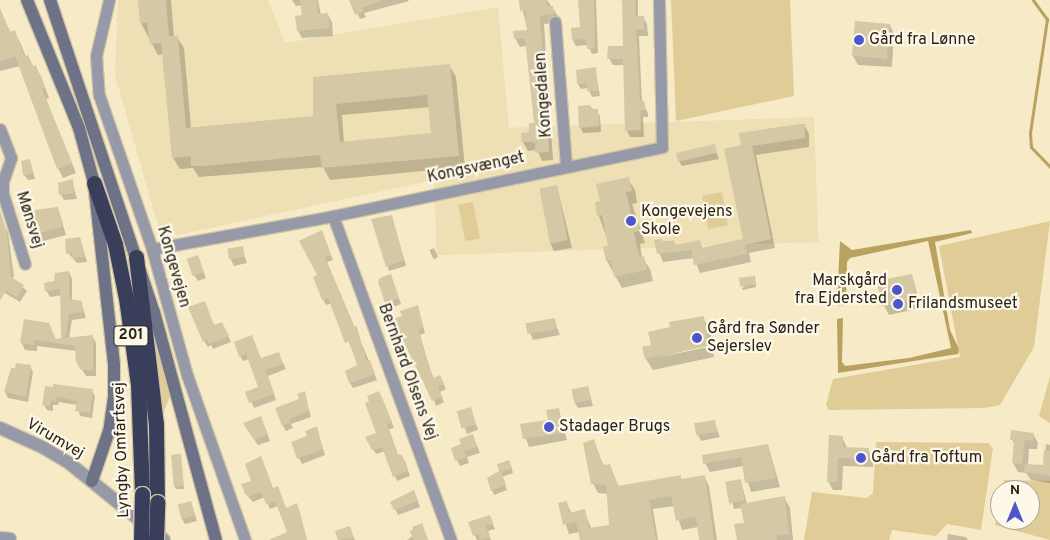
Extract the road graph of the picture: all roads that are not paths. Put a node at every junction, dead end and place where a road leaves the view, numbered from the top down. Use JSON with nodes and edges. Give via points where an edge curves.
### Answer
{"nodes":[{"id":1,"x":27,"y":0,"type":"edge"},
{"id":2,"x":50,"y":0,"type":"edge"},
{"id":3,"x":109,"y":0,"type":"edge"},
{"id":4,"x":659,"y":0,"type":"edge"},
{"id":5,"x":555,"y":22,"type":"dead end"},
{"id":6,"x":0,"y":129,"type":"edge"},
{"id":7,"x":566,"y":165,"type":"junction"},
{"id":8,"x":94,"y":183,"type":"junction"},
{"id":9,"x":333,"y":216,"type":"junction"},
{"id":10,"x":152,"y":249,"type":"junction"},
{"id":11,"x":136,"y":257,"type":"junction"},
{"id":12,"x":26,"y":264,"type":"dead end"},
{"id":13,"x":0,"y":428,"type":"edge"},
{"id":14,"x":92,"y":481,"type":"junction"},
{"id":15,"x":141,"y":540,"type":"edge"},
{"id":16,"x":156,"y":540,"type":"edge"},
{"id":17,"x":164,"y":540,"type":"edge"},
{"id":18,"x":216,"y":540,"type":"edge"},
{"id":19,"x":245,"y":540,"type":"edge"},
{"id":20,"x":451,"y":540,"type":"edge"}],
"edges":[{"from":1,"to":8,"type":"main road","number":"201","via":[[79,128]]},
{"from":2,"to":11,"type":"main road","name":"Kongevejen","number":"201"},
{"from":3,"to":10,"type":"street","name":"Kongevejen","via":[[98,43],[96,77]]},
{"from":4,"to":7,"type":"street","name":"Kongsvænget","via":[[662,147]]},
{"from":5,"to":7,"type":"street","name":"Kongedalen"},
{"from":6,"to":12,"type":"street","name":"Mønsvej","via":[[11,158],[3,181],[3,194]]},
{"from":7,"to":9,"type":"street","name":"Kongsvænget"},
{"from":8,"to":14,"type":"main road","number":"201","via":[[113,355],[114,397],[109,431]]},
{"from":8,"to":15,"type":"highway","name":"Lyngby Omfartsvej","number":"201","bridge":true,"via":[[115,244],[138,384]]},
{"from":9,"to":10,"type":"street","name":"Kongsvænget"},
{"from":9,"to":20,"type":"street","name":"Bernhard Olsens Vej"},
{"from":10,"to":19,"type":"street","name":"Kongevejen","via":[[187,375]]},
{"from":11,"to":16,"type":"highway","number":"201","bridge":true,"via":[[156,424]]},
{"from":11,"to":18,"type":"main road","number":"201"},
{"from":13,"to":14,"type":"street","name":"Virumvej","via":[[44,448]]},
{"from":14,"to":17,"type":"street"}]}
